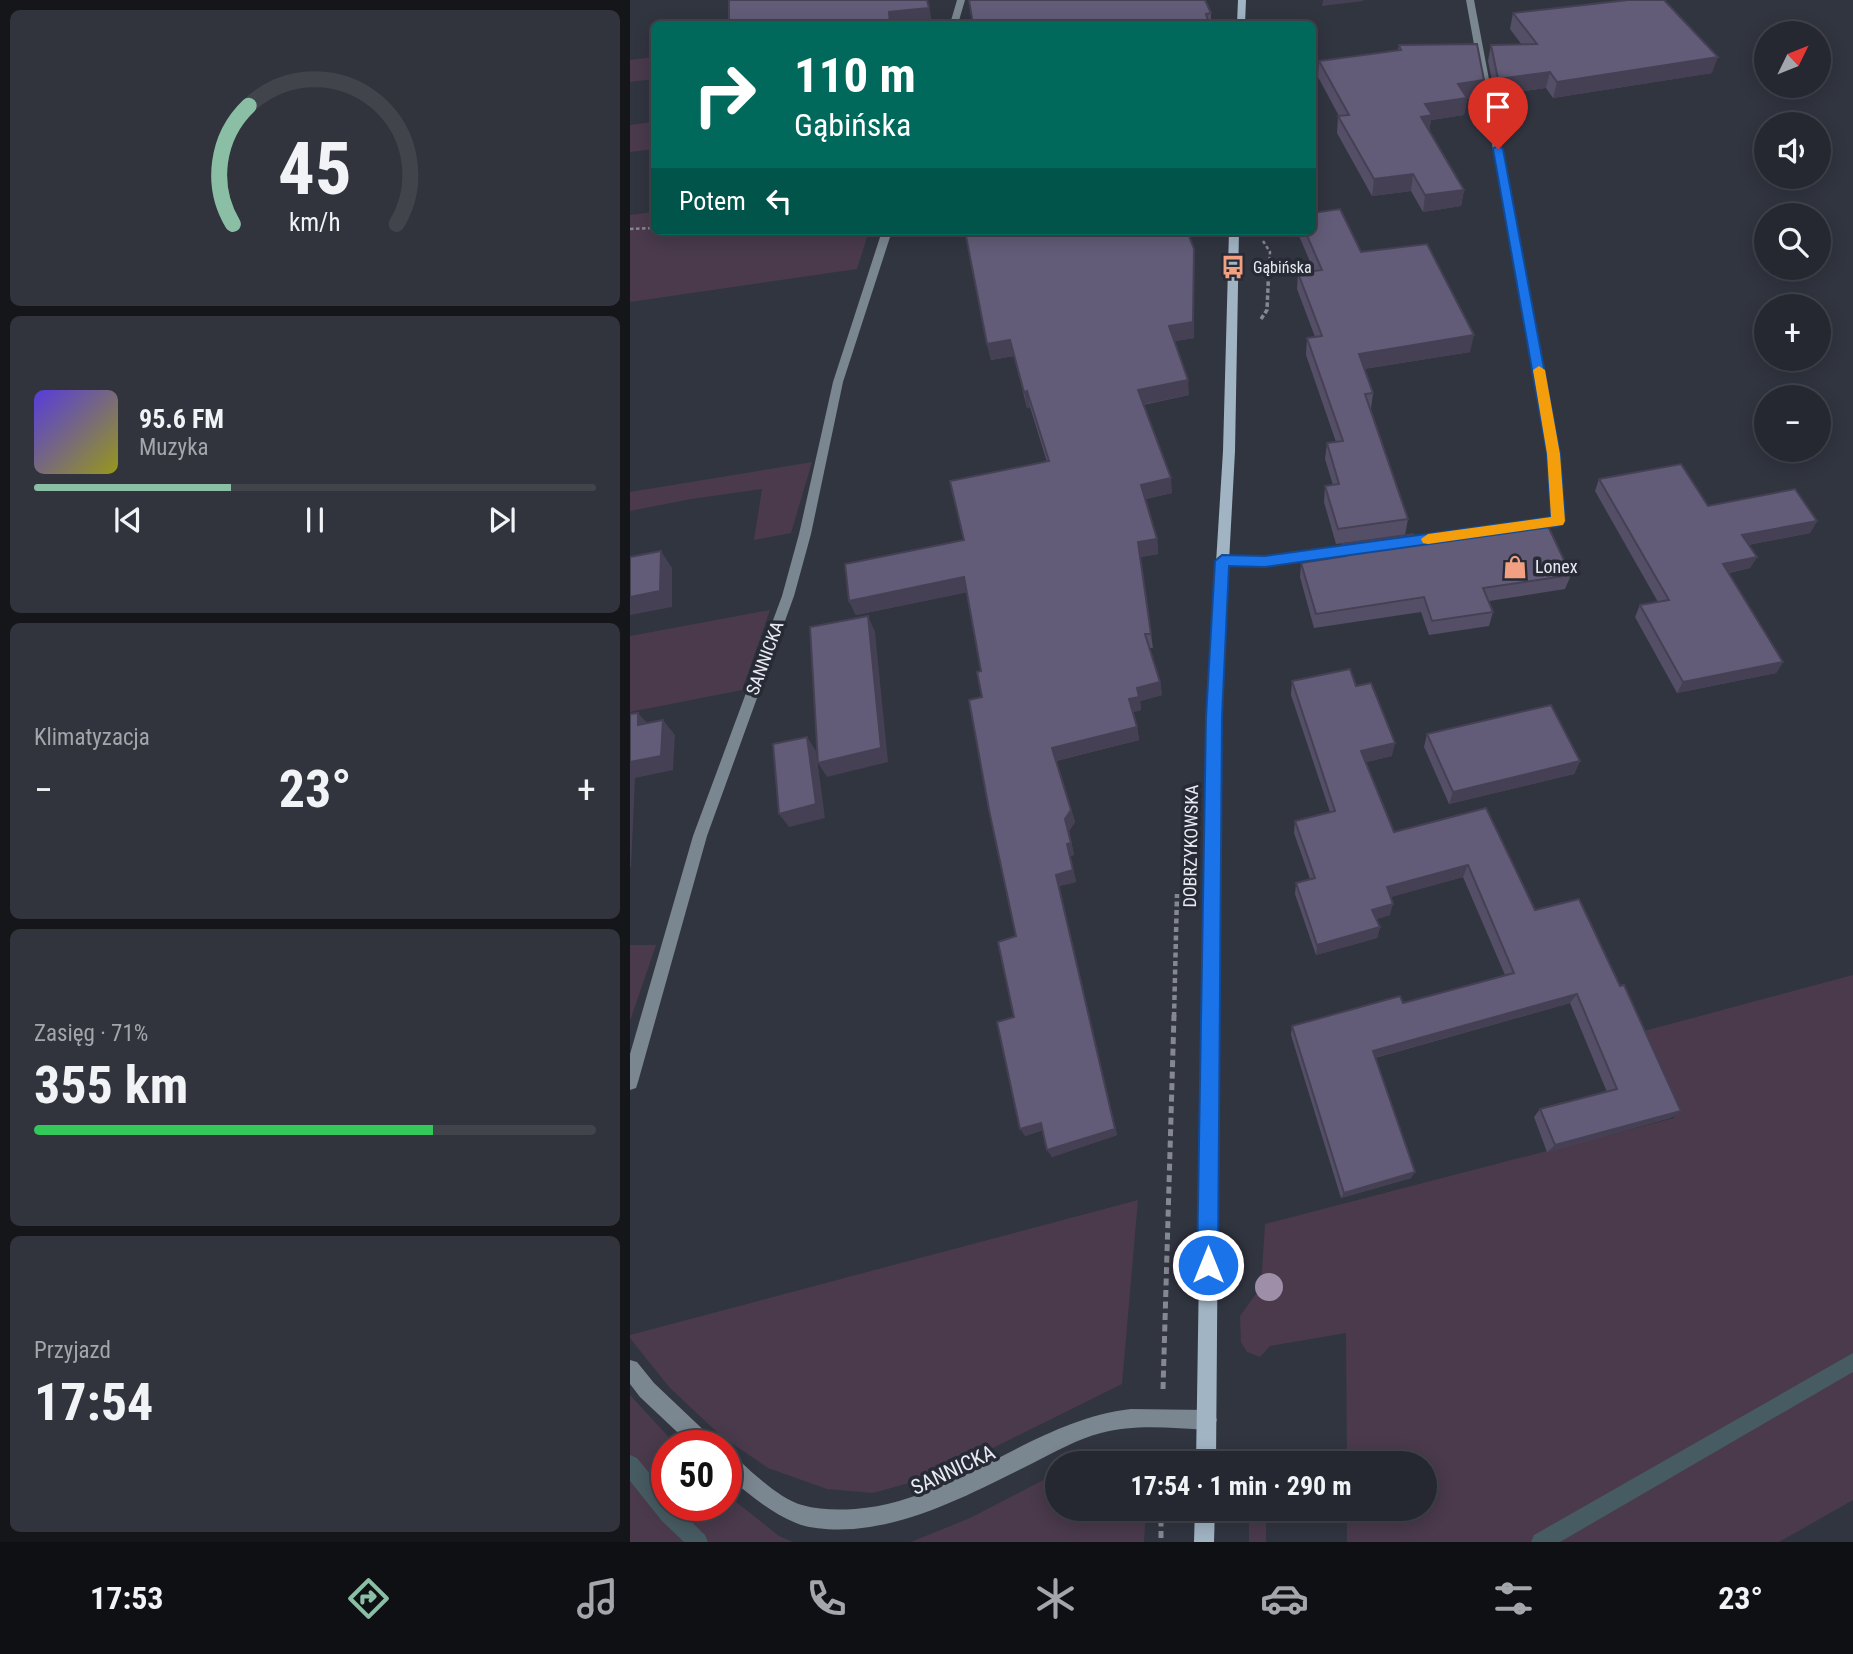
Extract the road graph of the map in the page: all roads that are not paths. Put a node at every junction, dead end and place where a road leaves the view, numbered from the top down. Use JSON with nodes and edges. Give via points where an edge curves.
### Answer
{"nodes":[{"id":1,"x":961,"y":0,"type":"edge"},
{"id":2,"x":1242,"y":0,"type":"edge"},
{"id":3,"x":1470,"y":0,"type":"edge"},
{"id":4,"x":955,"y":21,"type":"edge"},
{"id":5,"x":1241,"y":21,"type":"edge"},
{"id":6,"x":886,"y":235,"type":"edge"},
{"id":7,"x":1234,"y":235,"type":"edge"},
{"id":8,"x":1381,"y":546,"type":"edge"},
{"id":9,"x":1367,"y":547,"type":"edge"},
{"id":10,"x":1222,"y":561,"type":"junction"},
{"id":11,"x":630,"y":1082,"type":"edge"},
{"id":12,"x":630,"y":1369,"type":"edge"},
{"id":13,"x":1207,"y":1420,"type":"junction"},
{"id":14,"x":689,"y":1430,"type":"edge"},
{"id":15,"x":1206,"y":1451,"type":"edge"},
{"id":16,"x":742,"y":1475,"type":"edge"},
{"id":17,"x":1205,"y":1521,"type":"edge"},
{"id":18,"x":1204,"y":1542,"type":"edge"}],
"edges":[{"from":1,"to":4,"type":"street"},
{"from":2,"to":5,"type":"main road"},
{"from":3,"to":8,"type":"street","via":[[1554,454],[1558,521]]},
{"from":6,"to":11,"type":"street","name":"SANNICKA","via":[[838,382],[788,596],[700,836]]},
{"from":7,"to":10,"type":"main road","name":"DOBRZYKOWSKA"},
{"from":9,"to":10,"type":"street","via":[[1265,562]]},
{"from":10,"to":13,"type":"main road","name":"DOBRZYKOWSKA","via":[[1212,797]]},
{"from":12,"to":14,"type":"street"},
{"from":13,"to":15,"type":"main road","name":"DOBRZYKOWSKA"},
{"from":13,"to":16,"type":"street","name":"SANNICKA","via":[[1120,1418],[1085,1428],[947,1502],[879,1522],[841,1527],[800,1516]]},
{"from":17,"to":18,"type":"main road"}]}
